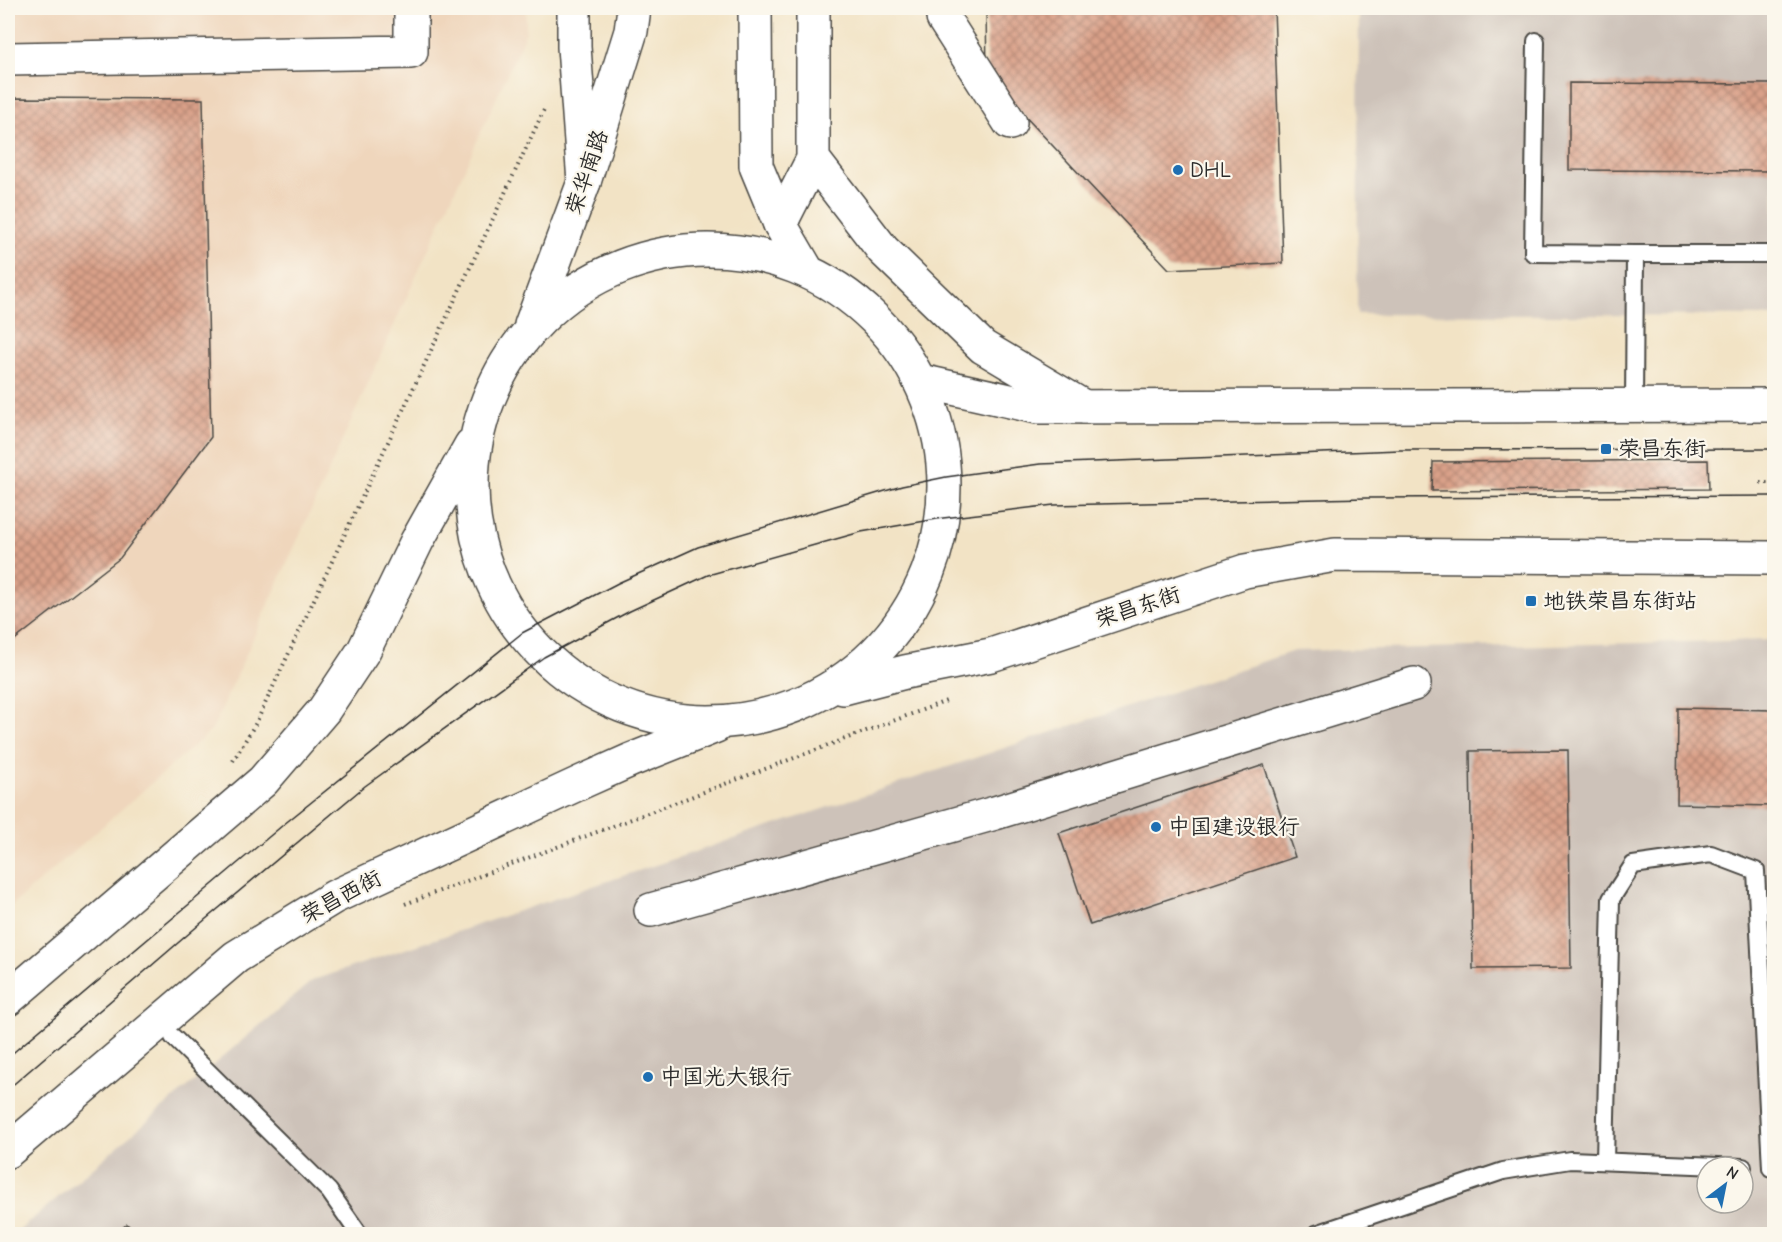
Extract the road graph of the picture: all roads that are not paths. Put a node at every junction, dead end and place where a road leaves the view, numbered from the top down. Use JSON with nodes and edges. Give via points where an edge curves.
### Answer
{"nodes":[{"id":1,"x":411,"y":8,"type":"edge"},
{"id":2,"x":574,"y":8,"type":"edge"},
{"id":3,"x":634,"y":8,"type":"edge"},
{"id":4,"x":755,"y":8,"type":"edge"},
{"id":5,"x":813,"y":8,"type":"edge"},
{"id":6,"x":943,"y":8,"type":"edge"},
{"id":7,"x":1536,"y":41,"type":"dead end"},
{"id":8,"x":8,"y":59,"type":"edge"},
{"id":9,"x":1010,"y":123,"type":"dead end"},
{"id":10,"x":813,"y":159,"type":"junction"},
{"id":11,"x":584,"y":182,"type":"junction"},
{"id":12,"x":780,"y":224,"type":"junction"},
{"id":13,"x":1635,"y":254,"type":"junction"},
{"id":14,"x":1774,"y":254,"type":"edge"},
{"id":15,"x":808,"y":272,"type":"junction"},
{"id":16,"x":527,"y":333,"type":"junction"},
{"id":17,"x":921,"y":381,"type":"junction"},
{"id":18,"x":1774,"y":405,"type":"edge"},
{"id":19,"x":1634,"y":406,"type":"junction"},
{"id":20,"x":1084,"y":407,"type":"junction"},
{"id":21,"x":476,"y":436,"type":"junction"},
{"id":22,"x":1774,"y":558,"type":"edge"},
{"id":23,"x":1414,"y":684,"type":"dead end"},
{"id":24,"x":829,"y":691,"type":"junction"},
{"id":25,"x":724,"y":723,"type":"junction"},
{"id":26,"x":651,"y":910,"type":"dead end"},
{"id":27,"x":8,"y":999,"type":"edge"},
{"id":28,"x":173,"y":1037,"type":"dead end"},
{"id":29,"x":8,"y":1151,"type":"edge"},
{"id":30,"x":1605,"y":1161,"type":"junction"},
{"id":31,"x":1695,"y":1165,"type":"edge"},
{"id":32,"x":1755,"y":1167,"type":"edge"},
{"id":33,"x":1773,"y":1168,"type":"edge"},
{"id":34,"x":359,"y":1234,"type":"edge"},
{"id":35,"x":1316,"y":1234,"type":"edge"}],
"edges":[{"from":1,"to":8,"type":"main road","via":[[411,52]]},
{"from":2,"to":11,"type":"main road"},
{"from":3,"to":11,"type":"main road","name":"荣华南路","via":[[631,31]]},
{"from":4,"to":12,"type":"main road","via":[[756,166]]},
{"from":5,"to":10,"type":"main road"},
{"from":6,"to":9,"type":"main road","via":[[943,18]]},
{"from":7,"to":13,"type":"lane","via":[[1533,253]]},
{"from":10,"to":12,"type":"main road"},
{"from":10,"to":20,"type":"main road","via":[[883,250],[983,347]]},
{"from":11,"to":16,"type":"main road","name":"荣华南路"},
{"from":12,"to":15,"type":"main road"},
{"from":13,"to":14,"type":"lane"},
{"from":13,"to":19,"type":"lane"},
{"from":15,"to":16,"type":"main road","via":[[746,253],[708,249],[648,257],[608,272],[569,294]]},
{"from":15,"to":17,"type":"main road","via":[[854,300],[890,335]]},
{"from":16,"to":21,"type":"main road","via":[[492,387]]},
{"from":17,"to":20,"type":"main road","via":[[1036,407]]},
{"from":17,"to":24,"type":"main road","via":[[939,430],[946,477],[944,518],[934,562],[911,611],[878,653]]},
{"from":18,"to":19,"type":"main road"},
{"from":19,"to":20,"type":"main road"},
{"from":21,"to":25,"type":"main road","via":[[471,498],[483,561],[522,633],[544,657],[589,691],[649,716]]},
{"from":21,"to":27,"type":"main road","via":[[417,541],[364,650],[324,710],[263,782]]},
{"from":22,"to":24,"type":"main road","name":"荣昌东街","via":[[1335,555],[1245,571],[991,655]]},
{"from":23,"to":26,"type":"main road","via":[[995,813]]},
{"from":24,"to":25,"type":"main road","via":[[780,713]]},
{"from":25,"to":29,"type":"main road","name":"荣昌西街","via":[[631,760],[334,897],[236,957]]},
{"from":28,"to":34,"type":"lane","via":[[329,1191]]},
{"from":30,"to":31,"type":"lane"},
{"from":30,"to":33,"type":"lane","via":[[1611,899],[1633,865],[1711,854],[1756,871]]},
{"from":30,"to":35,"type":"lane","via":[[1570,1160],[1503,1171]]},
{"from":32,"to":33,"type":"lane"}]}
